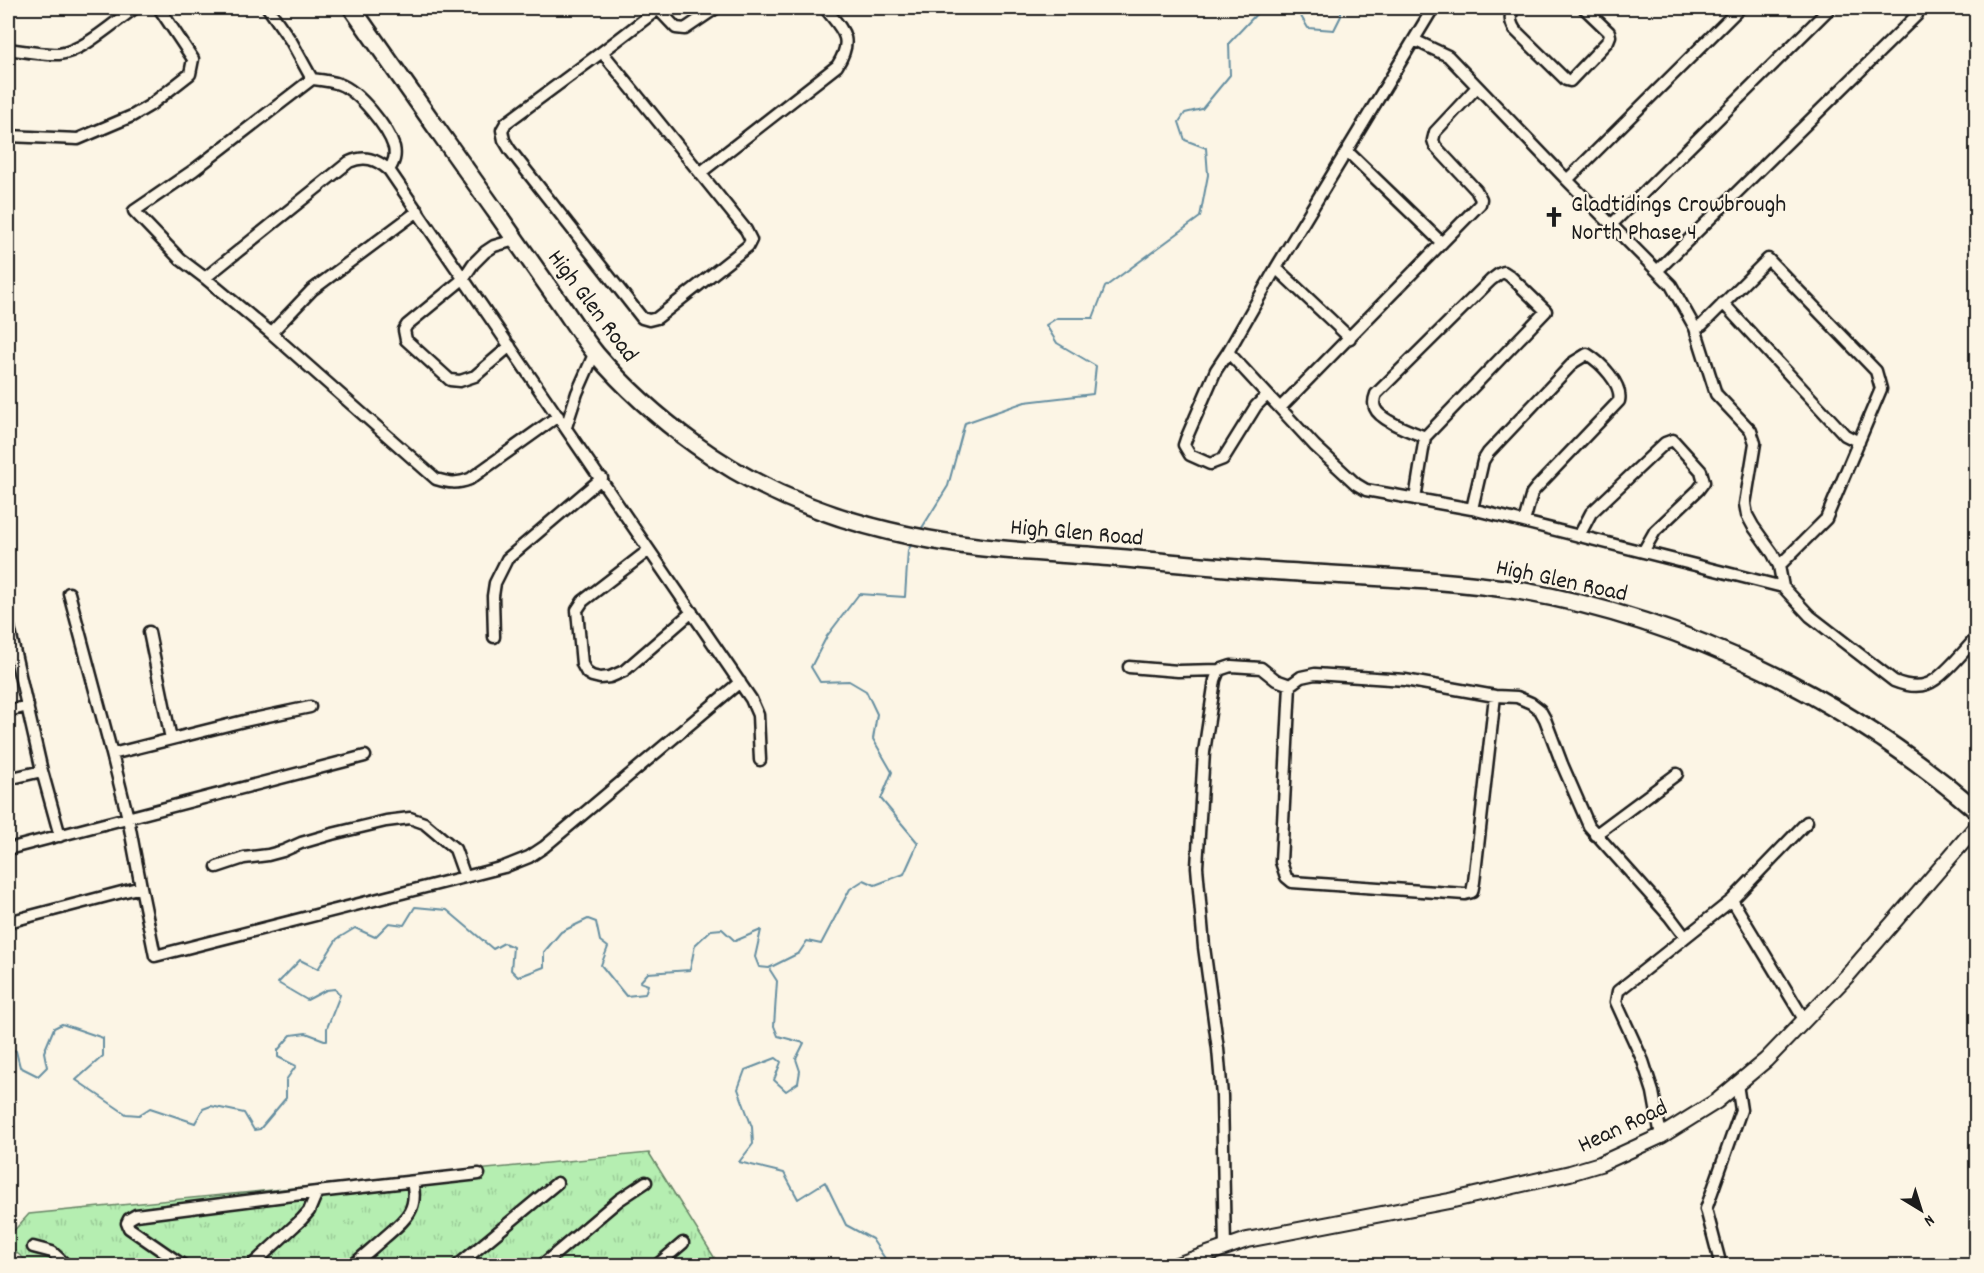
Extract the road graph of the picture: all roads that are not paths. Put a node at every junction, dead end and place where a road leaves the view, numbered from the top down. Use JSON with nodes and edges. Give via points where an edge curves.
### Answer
{"nodes":[{"id":1,"x":135,"y":8,"type":"edge"},
{"id":2,"x":159,"y":8,"type":"edge"},
{"id":3,"x":268,"y":8,"type":"edge"},
{"id":4,"x":351,"y":8,"type":"edge"},
{"id":5,"x":657,"y":8,"type":"edge"},
{"id":6,"x":716,"y":8,"type":"edge"},
{"id":7,"x":825,"y":8,"type":"edge"},
{"id":8,"x":1433,"y":8,"type":"edge"},
{"id":9,"x":1514,"y":8,"type":"edge"},
{"id":10,"x":1584,"y":8,"type":"edge"},
{"id":11,"x":1740,"y":8,"type":"edge"},
{"id":12,"x":1830,"y":8,"type":"edge"},
{"id":13,"x":1917,"y":15,"type":"dead end"},
{"id":14,"x":1414,"y":40,"type":"junction"},
{"id":15,"x":8,"y":49,"type":"edge"},
{"id":16,"x":602,"y":52,"type":"junction"},
{"id":17,"x":312,"y":79,"type":"junction"},
{"id":18,"x":1478,"y":87,"type":"junction"},
{"id":19,"x":8,"y":136,"type":"edge"},
{"id":20,"x":1347,"y":151,"type":"junction"},
{"id":21,"x":389,"y":170,"type":"junction"},
{"id":22,"x":700,"y":173,"type":"junction"},
{"id":23,"x":1567,"y":180,"type":"junction"},
{"id":24,"x":418,"y":211,"type":"junction"},
{"id":25,"x":1612,"y":224,"type":"junction"},
{"id":26,"x":515,"y":240,"type":"junction"},
{"id":27,"x":1442,"y":243,"type":"junction"},
{"id":28,"x":1276,"y":268,"type":"junction"},
{"id":29,"x":1658,"y":270,"type":"junction"},
{"id":30,"x":205,"y":278,"type":"junction"},
{"id":31,"x":463,"y":279,"type":"junction"},
{"id":32,"x":1723,"y":303,"type":"junction"},
{"id":33,"x":1695,"y":328,"type":"junction"},
{"id":34,"x":271,"y":333,"type":"junction"},
{"id":35,"x":1350,"y":338,"type":"junction"},
{"id":36,"x":510,"y":346,"type":"junction"},
{"id":37,"x":595,"y":352,"type":"junction"},
{"id":38,"x":1228,"y":352,"type":"junction"},
{"id":39,"x":1267,"y":395,"type":"junction"},
{"id":40,"x":1280,"y":408,"type":"junction"},
{"id":41,"x":558,"y":416,"type":"junction"},
{"id":42,"x":566,"y":427,"type":"junction"},
{"id":43,"x":1425,"y":437,"type":"junction"},
{"id":44,"x":1859,"y":442,"type":"junction"},
{"id":45,"x":602,"y":478,"type":"junction"},
{"id":46,"x":1415,"y":499,"type":"junction"},
{"id":47,"x":1472,"y":509,"type":"junction"},
{"id":48,"x":1524,"y":522,"type":"junction"},
{"id":49,"x":1579,"y":536,"type":"junction"},
{"id":50,"x":649,"y":550,"type":"junction"},
{"id":51,"x":1643,"y":552,"type":"junction"},
{"id":52,"x":1779,"y":566,"type":"junction"},
{"id":53,"x":1783,"y":587,"type":"junction"},
{"id":54,"x":69,"y":593,"type":"dead end"},
{"id":55,"x":692,"y":612,"type":"junction"},
{"id":56,"x":8,"y":623,"type":"edge"},
{"id":57,"x":149,"y":632,"type":"dead end"},
{"id":58,"x":494,"y":637,"type":"dead end"},
{"id":59,"x":1977,"y":638,"type":"edge"},
{"id":60,"x":1129,"y":667,"type":"dead end"},
{"id":61,"x":1219,"y":670,"type":"junction"},
{"id":62,"x":740,"y":682,"type":"junction"},
{"id":63,"x":1290,"y":685,"type":"junction"},
{"id":64,"x":1495,"y":696,"type":"junction"},
{"id":65,"x":28,"y":706,"type":"junction"},
{"id":66,"x":310,"y":707,"type":"dead end"},
{"id":67,"x":8,"y":711,"type":"edge"},
{"id":68,"x":171,"y":739,"type":"junction"},
{"id":69,"x":112,"y":754,"type":"junction"},
{"id":70,"x":365,"y":756,"type":"dead end"},
{"id":71,"x":760,"y":760,"type":"dead end"},
{"id":72,"x":42,"y":771,"type":"junction"},
{"id":73,"x":1677,"y":774,"type":"dead end"},
{"id":74,"x":8,"y":779,"type":"edge"},
{"id":75,"x":1977,"y":810,"type":"edge"},
{"id":76,"x":128,"y":818,"type":"junction"},
{"id":77,"x":1807,"y":822,"type":"dead end"},
{"id":78,"x":1977,"y":827,"type":"edge"},
{"id":79,"x":1595,"y":835,"type":"junction"},
{"id":80,"x":60,"y":836,"type":"junction"},
{"id":81,"x":8,"y":849,"type":"edge"},
{"id":82,"x":217,"y":867,"type":"dead end"},
{"id":83,"x":465,"y":877,"type":"junction"},
{"id":84,"x":141,"y":887,"type":"junction"},
{"id":85,"x":1732,"y":900,"type":"junction"},
{"id":86,"x":8,"y":922,"type":"edge"},
{"id":87,"x":1685,"y":937,"type":"junction"},
{"id":88,"x":1805,"y":1021,"type":"junction"},
{"id":89,"x":1737,"y":1084,"type":"junction"},
{"id":90,"x":1661,"y":1136,"type":"junction"},
{"id":91,"x":479,"y":1174,"type":"dead end"},
{"id":92,"x":412,"y":1182,"type":"junction"},
{"id":93,"x":646,"y":1182,"type":"dead end"},
{"id":94,"x":557,"y":1183,"type":"dead end"},
{"id":95,"x":317,"y":1192,"type":"junction"},
{"id":96,"x":683,"y":1243,"type":"dead end"},
{"id":97,"x":33,"y":1247,"type":"dead end"},
{"id":98,"x":1224,"y":1249,"type":"junction"},
{"id":99,"x":68,"y":1266,"type":"edge"},
{"id":100,"x":184,"y":1266,"type":"edge"},
{"id":101,"x":251,"y":1266,"type":"edge"},
{"id":102,"x":352,"y":1266,"type":"edge"},
{"id":103,"x":457,"y":1266,"type":"edge"},
{"id":104,"x":541,"y":1266,"type":"edge"},
{"id":105,"x":656,"y":1266,"type":"edge"},
{"id":106,"x":1174,"y":1266,"type":"edge"},
{"id":107,"x":1721,"y":1266,"type":"edge"}],
"edges":[{"from":1,"to":15,"type":"street","via":[[67,53]]},
{"from":2,"to":19,"type":"street","via":[[193,59],[190,74],[132,116],[78,139]]},
{"from":3,"to":17,"type":"street"},
{"from":4,"to":26,"type":"main road","name":"High Glen Road"},
{"from":5,"to":6,"type":"street","via":[[676,28],[685,29]]},
{"from":5,"to":16,"type":"street"},
{"from":7,"to":22,"type":"street","via":[[846,37],[846,49],[837,66]]},
{"from":8,"to":14,"type":"street"},
{"from":9,"to":10,"type":"street","via":[[1510,22],[1515,30],[1570,81],[1610,36]]},
{"from":11,"to":23,"type":"street"},
{"from":12,"to":25,"type":"street"},
{"from":13,"to":29,"type":"street"},
{"from":14,"to":18,"type":"street","via":[[1448,56]]},
{"from":14,"to":20,"type":"street"},
{"from":16,"to":22,"type":"street"},
{"from":16,"to":22,"type":"street","via":[[506,123],[502,134],[510,150],[642,318],[657,318],[751,240]]},
{"from":17,"to":21,"type":"street","via":[[340,84],[369,109],[387,132],[394,149]]},
{"from":17,"to":30,"type":"street","via":[[134,211],[180,259]]},
{"from":18,"to":23,"type":"street"},
{"from":18,"to":27,"type":"street","via":[[1433,135],[1435,146],[1481,199]]},
{"from":20,"to":27,"type":"street"},
{"from":20,"to":28,"type":"street"},
{"from":21,"to":24,"type":"street"},
{"from":21,"to":30,"type":"street","via":[[370,158],[349,162]]},
{"from":23,"to":25,"type":"street"},
{"from":24,"to":31,"type":"street"},
{"from":24,"to":34,"type":"street","via":[[312,290]]},
{"from":25,"to":29,"type":"street"},
{"from":26,"to":31,"type":"street","via":[[485,252]]},
{"from":26,"to":37,"type":"main road","name":"High Glen Road"},
{"from":27,"to":35,"type":"street"},
{"from":28,"to":35,"type":"street"},
{"from":28,"to":38,"type":"street"},
{"from":29,"to":33,"type":"street"},
{"from":30,"to":34,"type":"street"},
{"from":31,"to":36,"type":"street"},
{"from":31,"to":36,"type":"street","via":[[406,324],[406,340],[450,380],[460,381],[475,376]]},
{"from":32,"to":33,"type":"street","via":[[1702,326]]},
{"from":32,"to":44,"type":"street","via":[[1845,435]]},
{"from":32,"to":44,"type":"street","via":[[1768,260],[1876,371],[1881,389]]},
{"from":33,"to":52,"type":"street","via":[[1716,394],[1751,431],[1755,443],[1745,504],[1753,526]]},
{"from":34,"to":41,"type":"street","via":[[436,479],[449,483],[470,479]]},
{"from":35,"to":40,"type":"street"},
{"from":36,"to":41,"type":"street"},
{"from":37,"to":42,"type":"street"},
{"from":37,"to":75,"type":"main road","name":"High Glen Road","via":[[657,415],[697,446],[748,478],[824,512],[893,532],[970,546],[1488,587],[1602,610],[1708,646],[1795,687],[1892,744]]},
{"from":38,"to":39,"type":"street"},
{"from":38,"to":39,"type":"street","via":[[1186,439],[1186,450],[1210,464],[1223,459]]},
{"from":39,"to":40,"type":"street"},
{"from":40,"to":46,"type":"street","via":[[1356,484],[1366,490]]},
{"from":41,"to":42,"type":"street"},
{"from":42,"to":45,"type":"street"},
{"from":43,"to":43,"type":"street","via":[[1546,311],[1504,272],[1491,280],[1376,394],[1374,404],[1380,414]]},
{"from":43,"to":46,"type":"street"},
{"from":44,"to":52,"type":"street","via":[[1826,519]]},
{"from":45,"to":50,"type":"street"},
{"from":45,"to":58,"type":"street","via":[[507,559],[495,583]]},
{"from":46,"to":47,"type":"street"},
{"from":47,"to":48,"type":"street"},
{"from":47,"to":48,"type":"street","via":[[1488,453],[1574,362],[1587,354],[1615,381],[1619,401],[1532,493]]},
{"from":48,"to":49,"type":"street"},
{"from":49,"to":51,"type":"street"},
{"from":49,"to":51,"type":"street","via":[[1591,513],[1665,443],[1673,440],[1701,471],[1704,482],[1656,531]]},
{"from":50,"to":55,"type":"street"},
{"from":50,"to":55,"type":"street","via":[[583,601],[577,610],[582,664],[587,673],[600,678],[624,671]]},
{"from":51,"to":53,"type":"street"},
{"from":52,"to":53,"type":"street"},
{"from":53,"to":59,"type":"street","via":[[1810,616],[1903,685],[1927,684],[1937,678]]},
{"from":54,"to":69,"type":"street"},
{"from":55,"to":62,"type":"street"},
{"from":56,"to":65,"type":"street"},
{"from":57,"to":68,"type":"street"},
{"from":60,"to":61,"type":"street"},
{"from":61,"to":63,"type":"street","via":[[1231,666],[1262,668],[1275,680]]},
{"from":61,"to":98,"type":"street","via":[[1204,752],[1197,867],[1222,1096]]},
{"from":62,"to":71,"type":"street","via":[[758,714]]},
{"from":62,"to":83,"type":"street","via":[[544,847],[504,867]]},
{"from":63,"to":64,"type":"street","via":[[1315,674],[1405,680]]},
{"from":63,"to":64,"type":"street","via":[[1281,861],[1286,877],[1292,882],[1465,894],[1472,892],[1474,882]]},
{"from":64,"to":79,"type":"street","via":[[1517,697],[1540,710]]},
{"from":65,"to":67,"type":"street"},
{"from":65,"to":72,"type":"street"},
{"from":66,"to":68,"type":"street"},
{"from":68,"to":69,"type":"street"},
{"from":69,"to":76,"type":"street"},
{"from":70,"to":76,"type":"street"},
{"from":72,"to":74,"type":"street"},
{"from":72,"to":80,"type":"street"},
{"from":73,"to":79,"type":"street"},
{"from":76,"to":80,"type":"street"},
{"from":76,"to":84,"type":"street"},
{"from":77,"to":85,"type":"street"},
{"from":78,"to":88,"type":"street","name":"Hean Road"},
{"from":79,"to":87,"type":"street"},
{"from":80,"to":81,"type":"street"},
{"from":82,"to":83,"type":"street","via":[[276,854],[332,834],[410,818],[424,823],[455,849]]},
{"from":83,"to":84,"type":"street","via":[[155,956]]},
{"from":84,"to":86,"type":"street"},
{"from":85,"to":87,"type":"street"},
{"from":85,"to":88,"type":"street"},
{"from":87,"to":90,"type":"street","via":[[1618,991],[1616,1002],[1643,1061]]},
{"from":88,"to":89,"type":"street","name":"Hean Road"},
{"from":89,"to":90,"type":"street","name":"Hean Road"},
{"from":89,"to":107,"type":"street","via":[[1741,1110],[1706,1209]]},
{"from":90,"to":98,"type":"street","name":"Hean Road","via":[[1570,1173],[1247,1240]]},
{"from":91,"to":92,"type":"street"},
{"from":92,"to":95,"type":"street"},
{"from":92,"to":102,"type":"street","via":[[414,1204],[404,1222]]},
{"from":93,"to":104,"type":"street"},
{"from":94,"to":103,"type":"street"},
{"from":95,"to":100,"type":"street","via":[[129,1219],[129,1228]]},
{"from":95,"to":101,"type":"street","via":[[303,1219]]},
{"from":96,"to":105,"type":"street"},
{"from":97,"to":99,"type":"street","via":[[52,1252]]},
{"from":98,"to":106,"type":"street","name":"Hean Road"}]}
